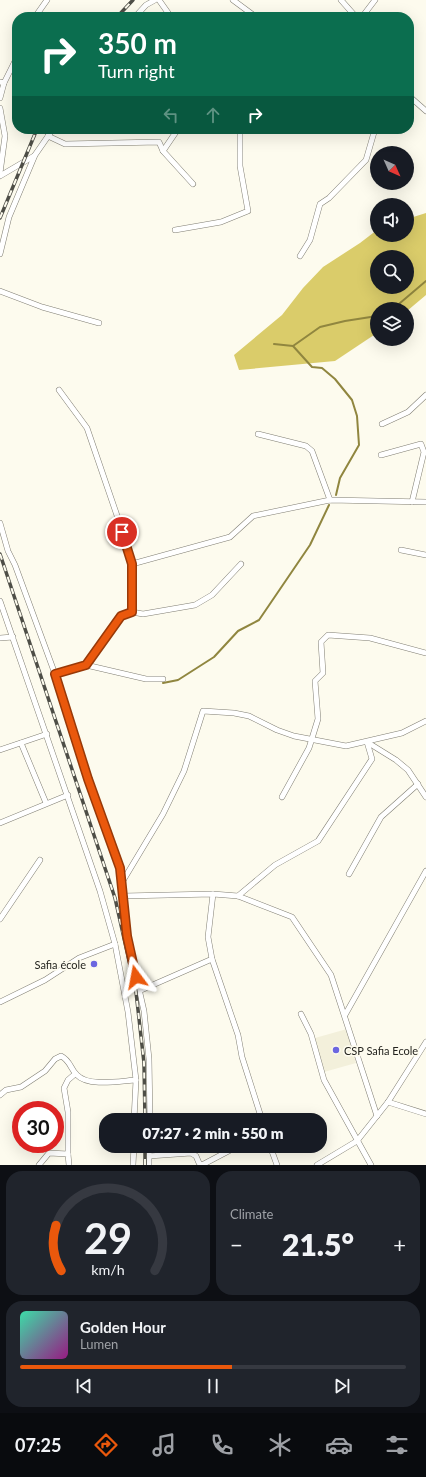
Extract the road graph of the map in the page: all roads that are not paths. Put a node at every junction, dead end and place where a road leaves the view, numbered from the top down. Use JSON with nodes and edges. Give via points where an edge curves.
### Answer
{"nodes":[{"id":1,"x":47,"y":0,"type":"edge"},
{"id":2,"x":155,"y":0,"type":"edge"},
{"id":3,"x":159,"y":0,"type":"edge"},
{"id":4,"x":233,"y":0,"type":"edge"},
{"id":5,"x":341,"y":0,"type":"edge"},
{"id":6,"x":375,"y":0,"type":"edge"},
{"id":7,"x":39,"y":12,"type":"edge"},
{"id":8,"x":140,"y":12,"type":"edge"},
{"id":9,"x":167,"y":12,"type":"edge"},
{"id":10,"x":249,"y":12,"type":"edge"},
{"id":11,"x":352,"y":12,"type":"edge"},
{"id":12,"x":366,"y":12,"type":"edge"},
{"id":13,"x":12,"y":66,"type":"edge"},
{"id":14,"x":2,"y":83,"type":"edge"},
{"id":15,"x":0,"y":98,"type":"edge"},
{"id":16,"x":414,"y":100,"type":"edge"},
{"id":17,"x":0,"y":108,"type":"edge"},
{"id":18,"x":426,"y":111,"type":"edge"},
{"id":19,"x":175,"y":134,"type":"edge"},
{"id":20,"x":240,"y":134,"type":"edge"},
{"id":21,"x":374,"y":134,"type":"edge"},
{"id":22,"x":48,"y":136,"type":"joint"},
{"id":23,"x":163,"y":151,"type":"junction"},
{"id":24,"x":35,"y":155,"type":"junction"},
{"id":25,"x":0,"y":173,"type":"edge"},
{"id":26,"x":0,"y":176,"type":"edge"},
{"id":27,"x":193,"y":184,"type":"dead end"},
{"id":28,"x":175,"y":230,"type":"dead end"},
{"id":29,"x":0,"y":254,"type":"edge"},
{"id":30,"x":300,"y":256,"type":"dead end"},
{"id":31,"x":0,"y":291,"type":"edge"},
{"id":32,"x":99,"y":322,"type":"dead end"},
{"id":33,"x":59,"y":390,"type":"dead end"},
{"id":34,"x":426,"y":395,"type":"edge"},
{"id":35,"x":382,"y":424,"type":"dead end"},
{"id":36,"x":258,"y":434,"type":"dead end"},
{"id":37,"x":380,"y":455,"type":"dead end"},
{"id":38,"x":330,"y":500,"type":"junction"},
{"id":39,"x":412,"y":502,"type":"junction"},
{"id":40,"x":426,"y":502,"type":"edge"},
{"id":41,"x":0,"y":523,"type":"edge"},
{"id":42,"x":401,"y":550,"type":"dead end"},
{"id":43,"x":426,"y":555,"type":"edge"},
{"id":44,"x":132,"y":564,"type":"junction"},
{"id":45,"x":241,"y":564,"type":"dead end"},
{"id":46,"x":0,"y":601,"type":"edge"},
{"id":47,"x":132,"y":612,"type":"junction"},
{"id":48,"x":12,"y":637,"type":"junction"},
{"id":49,"x":0,"y":638,"type":"edge"},
{"id":50,"x":426,"y":653,"type":"edge"},
{"id":51,"x":86,"y":665,"type":"junction"},
{"id":52,"x":55,"y":674,"type":"junction"},
{"id":53,"x":163,"y":679,"type":"dead end"},
{"id":54,"x":426,"y":721,"type":"edge"},
{"id":55,"x":47,"y":734,"type":"junction"},
{"id":56,"x":310,"y":740,"type":"junction"},
{"id":57,"x":367,"y":742,"type":"junction"},
{"id":58,"x":21,"y":743,"type":"junction"},
{"id":59,"x":0,"y":750,"type":"edge"},
{"id":60,"x":418,"y":784,"type":"junction"},
{"id":61,"x":68,"y":795,"type":"junction"},
{"id":62,"x":282,"y":797,"type":"dead end"},
{"id":63,"x":426,"y":797,"type":"edge"},
{"id":64,"x":46,"y":803,"type":"junction"},
{"id":65,"x":0,"y":823,"type":"edge"},
{"id":66,"x":40,"y":860,"type":"dead end"},
{"id":67,"x":349,"y":874,"type":"dead end"},
{"id":68,"x":425,"y":875,"type":"edge"},
{"id":69,"x":121,"y":885,"type":"junction"},
{"id":70,"x":213,"y":894,"type":"junction"},
{"id":71,"x":123,"y":896,"type":"junction"},
{"id":72,"x":238,"y":896,"type":"junction"},
{"id":73,"x":0,"y":919,"type":"edge"},
{"id":74,"x":115,"y":944,"type":"junction"},
{"id":75,"x":212,"y":958,"type":"junction"},
{"id":76,"x":139,"y":991,"type":"junction"},
{"id":77,"x":0,"y":1002,"type":"edge"},
{"id":78,"x":301,"y":1014,"type":"dead end"},
{"id":79,"x":345,"y":1014,"type":"junction"},
{"id":80,"x":426,"y":1042,"type":"edge"},
{"id":81,"x":75,"y":1074,"type":"junction"},
{"id":82,"x":136,"y":1080,"type":"junction"},
{"id":83,"x":0,"y":1095,"type":"edge"},
{"id":84,"x":388,"y":1102,"type":"junction"},
{"id":85,"x":134,"y":1113,"type":"edge"},
{"id":86,"x":150,"y":1113,"type":"edge"},
{"id":87,"x":260,"y":1113,"type":"edge"},
{"id":88,"x":426,"y":1114,"type":"edge"},
{"id":89,"x":377,"y":1116,"type":"junction"},
{"id":90,"x":357,"y":1141,"type":"junction"},
{"id":91,"x":134,"y":1153,"type":"edge"},
{"id":92,"x":191,"y":1153,"type":"edge"},
{"id":93,"x":191,"y":1153,"type":"edge"},
{"id":94,"x":225,"y":1153,"type":"edge"},
{"id":95,"x":273,"y":1153,"type":"edge"},
{"id":96,"x":68,"y":1154,"type":"junction"},
{"id":97,"x":149,"y":1156,"type":"joint"},
{"id":98,"x":38,"y":1165,"type":"edge"},
{"id":99,"x":69,"y":1165,"type":"edge"},
{"id":100,"x":133,"y":1165,"type":"edge"},
{"id":101,"x":148,"y":1165,"type":"edge"},
{"id":102,"x":277,"y":1165,"type":"edge"},
{"id":103,"x":317,"y":1165,"type":"edge"},
{"id":104,"x":372,"y":1165,"type":"edge"}],
"edges":[{"from":1,"to":7,"type":"street"},
{"from":2,"to":8,"type":"street"},
{"from":3,"to":9,"type":"street"},
{"from":4,"to":10,"type":"street"},
{"from":5,"to":11,"type":"street"},
{"from":6,"to":12,"type":"street"},
{"from":13,"to":14,"type":"street"},
{"from":14,"to":15,"type":"street"},
{"from":16,"to":18,"type":"street"},
{"from":17,"to":25,"type":"street","via":[[5,136]]},
{"from":19,"to":23,"type":"street"},
{"from":20,"to":28,"type":"street","via":[[240,166],[248,211],[221,222]]},
{"from":21,"to":30,"type":"street","via":[[366,160],[320,204],[310,240]]},
{"from":22,"to":23,"type":"street","via":[[65,144],[159,142]]},
{"from":22,"to":24,"type":"street"},
{"from":23,"to":27,"type":"street"},
{"from":24,"to":26,"type":"street"},
{"from":24,"to":29,"type":"street","via":[[9,218]]},
{"from":31,"to":32,"type":"street","via":[[42,307]]},
{"from":33,"to":44,"type":"street","via":[[87,428]]},
{"from":34,"to":35,"type":"street","via":[[408,412]]},
{"from":36,"to":38,"type":"street","via":[[306,446],[312,451]]},
{"from":37,"to":39,"type":"street","via":[[421,444],[424,452]]},
{"from":38,"to":39,"type":"street"},
{"from":38,"to":44,"type":"street","via":[[253,516],[230,537]]},
{"from":39,"to":40,"type":"street"},
{"from":41,"to":52,"type":"street","via":[[8,551]]},
{"from":42,"to":43,"type":"street"},
{"from":44,"to":47,"type":"street"},
{"from":45,"to":47,"type":"street","via":[[212,595],[195,605],[143,614]]},
{"from":46,"to":48,"type":"street"},
{"from":47,"to":51,"type":"street","via":[[121,616]]},
{"from":48,"to":49,"type":"street"},
{"from":48,"to":55,"type":"street"},
{"from":50,"to":56,"type":"street","via":[[370,638],[328,635],[321,642],[323,673],[315,681],[318,719]]},
{"from":51,"to":52,"type":"street"},
{"from":51,"to":53,"type":"street","via":[[146,679]]},
{"from":52,"to":69,"type":"street","via":[[88,779],[120,868]]},
{"from":54,"to":57,"type":"street","via":[[402,733]]},
{"from":55,"to":58,"type":"street"},
{"from":55,"to":61,"type":"street"},
{"from":56,"to":57,"type":"street","via":[[346,746]]},
{"from":56,"to":62,"type":"street","via":[[309,748]]},
{"from":56,"to":69,"type":"street","via":[[277,730],[249,716],[203,711],[184,771],[163,814]]},
{"from":57,"to":60,"type":"street","via":[[396,760],[408,770]]},
{"from":57,"to":72,"type":"street","via":[[372,759],[318,841],[275,865]]},
{"from":58,"to":59,"type":"street"},
{"from":58,"to":64,"type":"street"},
{"from":60,"to":63,"type":"street"},
{"from":60,"to":67,"type":"street","via":[[381,817]]},
{"from":61,"to":64,"type":"street"},
{"from":61,"to":74,"type":"street"},
{"from":64,"to":65,"type":"street"},
{"from":66,"to":73,"type":"street"},
{"from":68,"to":79,"type":"street"},
{"from":69,"to":71,"type":"street"},
{"from":70,"to":71,"type":"street"},
{"from":70,"to":72,"type":"street"},
{"from":70,"to":75,"type":"street","via":[[208,937]]},
{"from":71,"to":76,"type":"street","via":[[127,936]]},
{"from":72,"to":79,"type":"street","via":[[292,917],[331,975]]},
{"from":74,"to":77,"type":"street","via":[[79,958],[45,980]]},
{"from":74,"to":82,"type":"street","via":[[128,1012]]},
{"from":75,"to":76,"type":"street"},
{"from":75,"to":87,"type":"street","via":[[238,1035],[242,1057]]},
{"from":76,"to":86,"type":"street","via":[[144,1011],[149,1059]]},
{"from":78,"to":90,"type":"street","via":[[311,1034],[324,1080]]},
{"from":79,"to":89,"type":"street"},
{"from":80,"to":84,"type":"street"},
{"from":81,"to":82,"type":"street","via":[[80,1078],[102,1083]]},
{"from":81,"to":83,"type":"street","via":[[68,1059],[61,1056],[45,1071],[21,1087],[6,1090]]},
{"from":81,"to":96,"type":"street","via":[[64,1088],[68,1112]]},
{"from":82,"to":85,"type":"street"},
{"from":84,"to":88,"type":"street"},
{"from":84,"to":89,"type":"street"},
{"from":89,"to":90,"type":"street"},
{"from":90,"to":103,"type":"street"},
{"from":90,"to":104,"type":"street"},
{"from":91,"to":100,"type":"street"},
{"from":92,"to":94,"type":"street","via":[[202,1165]]},
{"from":93,"to":97,"type":"street"},
{"from":95,"to":102,"type":"street"},
{"from":96,"to":98,"type":"street","via":[[49,1153]]},
{"from":96,"to":99,"type":"street"},
{"from":97,"to":101,"type":"street"}]}
